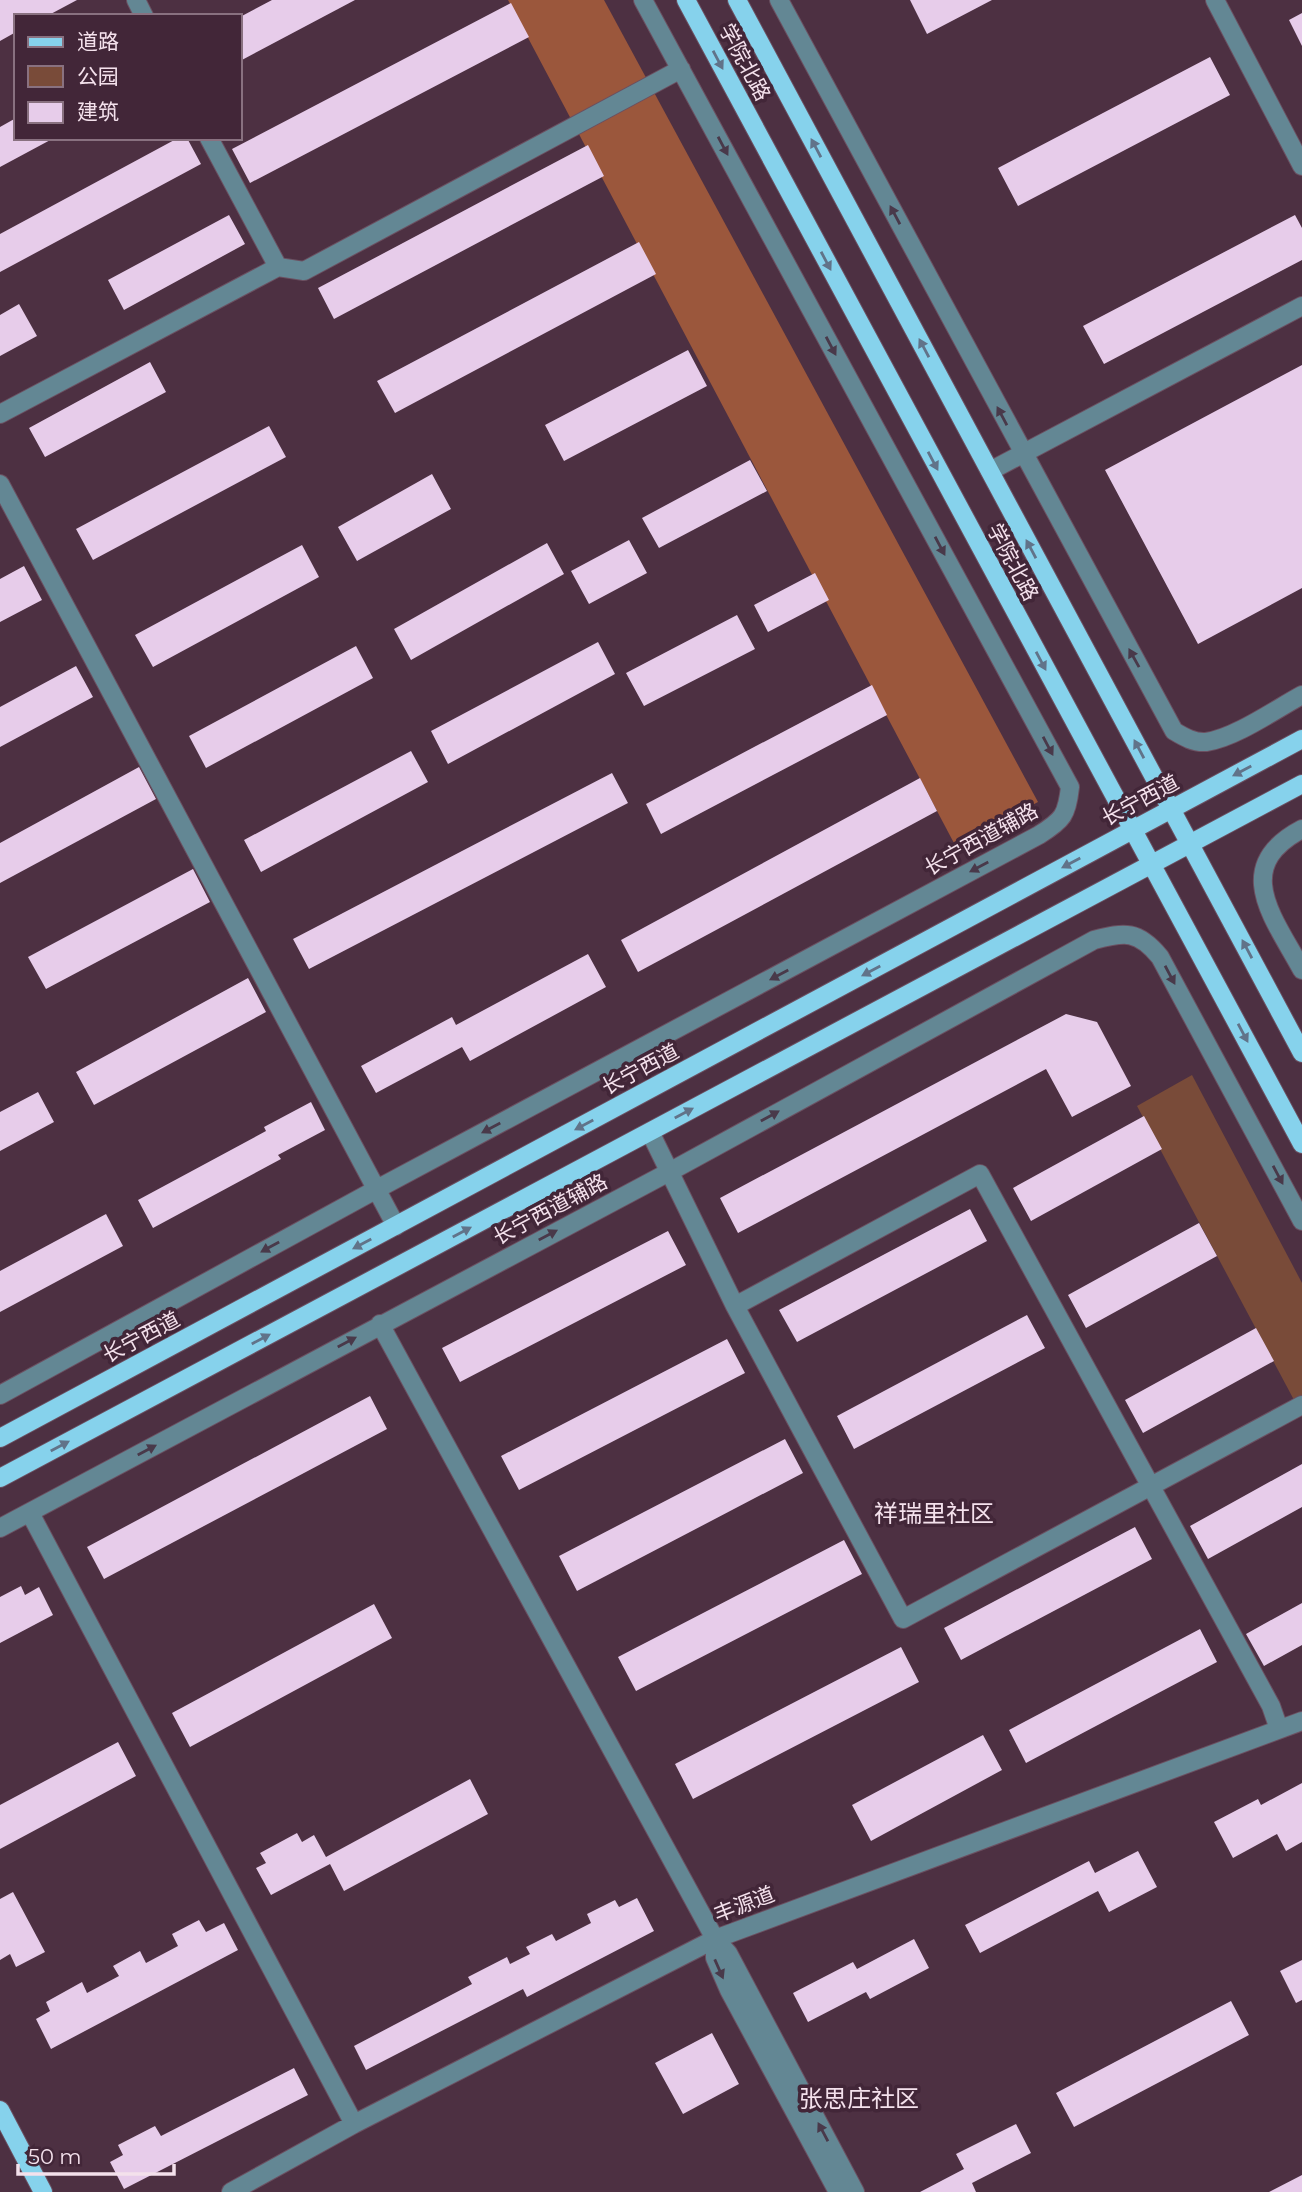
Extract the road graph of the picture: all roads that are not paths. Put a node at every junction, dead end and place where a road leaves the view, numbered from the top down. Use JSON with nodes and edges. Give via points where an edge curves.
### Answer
{"nodes":[{"id":1,"x":643,"y":0,"type":"edge"},
{"id":2,"x":685,"y":0,"type":"edge"},
{"id":3,"x":737,"y":0,"type":"edge"},
{"id":4,"x":779,"y":0,"type":"edge"},
{"id":5,"x":1215,"y":0,"type":"edge"},
{"id":6,"x":681,"y":69,"type":"junction"},
{"id":7,"x":210,"y":140,"type":"edge"},
{"id":8,"x":1302,"y":166,"type":"edge"},
{"id":9,"x":278,"y":267,"type":"junction"},
{"id":10,"x":1302,"y":306,"type":"edge"},
{"id":11,"x":0,"y":415,"type":"edge"},
{"id":12,"x":1023,"y":454,"type":"junction"},
{"id":13,"x":990,"y":471,"type":"junction"},
{"id":14,"x":0,"y":484,"type":"edge"},
{"id":15,"x":1302,"y":695,"type":"edge"},
{"id":16,"x":1302,"y":738,"type":"edge"},
{"id":17,"x":1302,"y":785,"type":"edge"},
{"id":18,"x":1171,"y":809,"type":"junction"},
{"id":19,"x":1302,"y":829,"type":"edge"},
{"id":20,"x":1131,"y":831,"type":"junction"},
{"id":21,"x":1191,"y":844,"type":"junction"},
{"id":22,"x":1150,"y":866,"type":"junction"},
{"id":23,"x":1302,"y":970,"type":"edge"},
{"id":24,"x":1302,"y":1053,"type":"edge"},
{"id":25,"x":650,"y":1132,"type":"junction"},
{"id":26,"x":1302,"y":1144,"type":"edge"},
{"id":27,"x":671,"y":1171,"type":"junction"},
{"id":28,"x":377,"y":1189,"type":"junction"},
{"id":29,"x":1302,"y":1221,"type":"edge"},
{"id":30,"x":396,"y":1226,"type":"junction"},
{"id":31,"x":735,"y":1306,"type":"junction"},
{"id":32,"x":380,"y":1324,"type":"junction"},
{"id":33,"x":0,"y":1395,"type":"edge"},
{"id":34,"x":1302,"y":1405,"type":"edge"},
{"id":35,"x":0,"y":1438,"type":"edge"},
{"id":36,"x":0,"y":1478,"type":"edge"},
{"id":37,"x":1149,"y":1487,"type":"junction"},
{"id":38,"x":30,"y":1513,"type":"junction"},
{"id":39,"x":0,"y":1528,"type":"edge"},
{"id":40,"x":1302,"y":1721,"type":"edge"},
{"id":41,"x":1279,"y":1729,"type":"junction"},
{"id":42,"x":715,"y":1939,"type":"junction"},
{"id":43,"x":0,"y":2110,"type":"edge"},
{"id":44,"x":354,"y":2124,"type":"junction"},
{"id":45,"x":43,"y":2192,"type":"edge"},
{"id":46,"x":231,"y":2192,"type":"edge"},
{"id":47,"x":838,"y":2192,"type":"edge"},
{"id":48,"x":855,"y":2192,"type":"edge"}],
"edges":[{"from":1,"to":6,"type":"street"},
{"from":2,"to":20,"type":"main road","name":"学院北路","one_way":true},
{"from":13,"to":3,"type":"main road","name":"学院北路","one_way":true},
{"from":12,"to":4,"type":"street","one_way":true},
{"from":5,"to":8,"type":"street"},
{"from":6,"to":9,"type":"street","via":[[304,271]]},
{"from":6,"to":28,"type":"street","name":"长宁西道辅路","one_way":true,"via":[[1070,787],[1068,809],[1060,822]]},
{"from":7,"to":9,"type":"street"},
{"from":9,"to":11,"type":"street"},
{"from":10,"to":12,"type":"street"},
{"from":12,"to":13,"type":"street"},
{"from":15,"to":12,"type":"street","one_way":true,"via":[[1206,742],[1192,741],[1174,731]]},
{"from":18,"to":13,"type":"main road","name":"学院北路","one_way":true},
{"from":14,"to":28,"type":"street"},
{"from":16,"to":18,"type":"main road","name":"长宁西道","one_way":true},
{"from":17,"to":21,"type":"main road"},
{"from":18,"to":20,"type":"main road","name":"长宁西道"},
{"from":18,"to":21,"type":"main road","name":"学院北路"},
{"from":19,"to":23,"type":"street","via":[[1266,857],[1262,874],[1266,902]]},
{"from":20,"to":22,"type":"main road","name":"学院北路"},
{"from":20,"to":30,"type":"main road","name":"长宁西道","one_way":true},
{"from":21,"to":22,"type":"main road"},
{"from":24,"to":21,"type":"main road","name":"学院北路","one_way":true},
{"from":25,"to":22,"type":"main road","one_way":true},
{"from":22,"to":26,"type":"main road","name":"学院北路","one_way":true},
{"from":25,"to":27,"type":"street"},
{"from":36,"to":25,"type":"main road","one_way":true},
{"from":27,"to":29,"type":"street","name":"长宁西道辅路","one_way":true,"via":[[1094,940],[1122,932],[1147,940],[1160,957]]},
{"from":27,"to":31,"type":"street","via":[[675,1189]]},
{"from":32,"to":27,"type":"street","name":"长宁西道辅路","one_way":true},
{"from":28,"to":30,"type":"street"},
{"from":28,"to":33,"type":"street","name":"长宁西道辅路","one_way":true},
{"from":30,"to":35,"type":"main road","name":"长宁西道","one_way":true},
{"from":31,"to":37,"type":"street","via":[[903,1619]]},
{"from":31,"to":37,"type":"street","via":[[981,1174]]},
{"from":38,"to":32,"type":"street","name":"长宁西道辅路","one_way":true},
{"from":32,"to":42,"type":"street"},
{"from":34,"to":37,"type":"street"},
{"from":37,"to":41,"type":"street","via":[[1271,1706]]},
{"from":38,"to":39,"type":"street","name":"长宁西道辅路"},
{"from":38,"to":44,"type":"street"},
{"from":40,"to":41,"type":"street","name":"丰源道"},
{"from":41,"to":42,"type":"street","name":"丰源道"},
{"from":42,"to":44,"type":"street","name":"丰源道"},
{"from":42,"to":47,"type":"street","one_way":true,"via":[[715,1958],[729,1990]]},
{"from":48,"to":42,"type":"street","one_way":true,"via":[[728,1953]]},
{"from":43,"to":45,"type":"main road"},
{"from":44,"to":46,"type":"street","name":"丰源道"}]}
